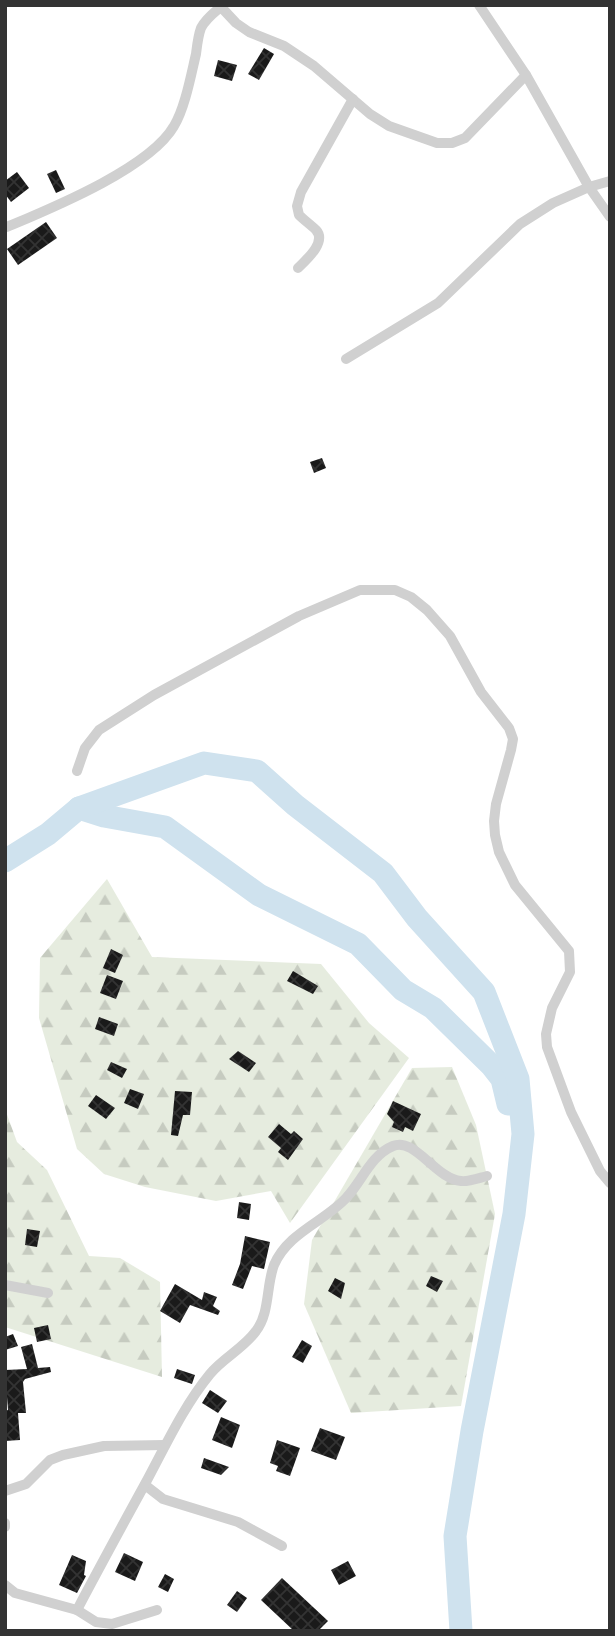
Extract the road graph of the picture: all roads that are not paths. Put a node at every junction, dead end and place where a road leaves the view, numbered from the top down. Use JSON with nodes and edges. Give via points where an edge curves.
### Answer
{"nodes":[{"id":1,"x":479,"y":5,"type":"edge"},
{"id":2,"x":222,"y":6,"type":"edge"},
{"id":3,"x":526,"y":75,"type":"junction"},
{"id":4,"x":353,"y":99,"type":"junction"},
{"id":5,"x":610,"y":181,"type":"edge"},
{"id":6,"x":589,"y":187,"type":"junction"},
{"id":7,"x":610,"y":216,"type":"edge"},
{"id":8,"x":7,"y":227,"type":"edge"},
{"id":9,"x":299,"y":268,"type":"dead end"},
{"id":10,"x":346,"y":359,"type":"dead end"},
{"id":11,"x":77,"y":771,"type":"dead end"},
{"id":12,"x":487,"y":1176,"type":"dead end"},
{"id":13,"x":610,"y":1183,"type":"edge"},
{"id":14,"x":5,"y":1285,"type":"edge"},
{"id":15,"x":48,"y":1293,"type":"dead end"},
{"id":16,"x":165,"y":1445,"type":"junction"},
{"id":17,"x":145,"y":1485,"type":"junction"},
{"id":18,"x":5,"y":1492,"type":"edge"},
{"id":19,"x":282,"y":1546,"type":"dead end"},
{"id":20,"x":5,"y":1585,"type":"edge"},
{"id":21,"x":76,"y":1610,"type":"junction"},
{"id":22,"x":157,"y":1610,"type":"dead end"}],
"edges":[{"from":1,"to":3,"type":"street"},
{"from":2,"to":4,"type":"street","via":[[249,32],[284,46]]},
{"from":2,"to":8,"type":"street","via":[[201,28],[176,124],[164,139],[75,198]]},
{"from":3,"to":4,"type":"street","via":[[482,123],[452,143],[437,144],[389,127]]},
{"from":3,"to":6,"type":"street"},
{"from":4,"to":9,"type":"street","via":[[301,192],[299,215],[320,236]]},
{"from":5,"to":6,"type":"street"},
{"from":6,"to":7,"type":"street"},
{"from":6,"to":10,"type":"street","via":[[520,224],[438,303]]},
{"from":11,"to":13,"type":"street","via":[[85,748],[100,730],[154,695],[299,616],[360,590],[395,590],[428,610],[450,636],[513,739],[496,804],[495,835],[515,885],[569,951],[570,972],[552,1008],[548,1046],[571,1112]]},
{"from":12,"to":16,"type":"street","via":[[461,1181],[446,1176],[404,1145],[382,1152],[347,1198],[280,1254],[256,1331],[210,1374]]},
{"from":14,"to":15,"type":"street"},
{"from":16,"to":17,"type":"street"},
{"from":16,"to":18,"type":"street","via":[[104,1446],[63,1455],[50,1460],[26,1484]]},
{"from":17,"to":19,"type":"street","via":[[163,1499],[238,1522]]},
{"from":17,"to":21,"type":"street"},
{"from":20,"to":21,"type":"street","via":[[15,1593]]},
{"from":21,"to":22,"type":"street","via":[[96,1622],[112,1624]]}]}
